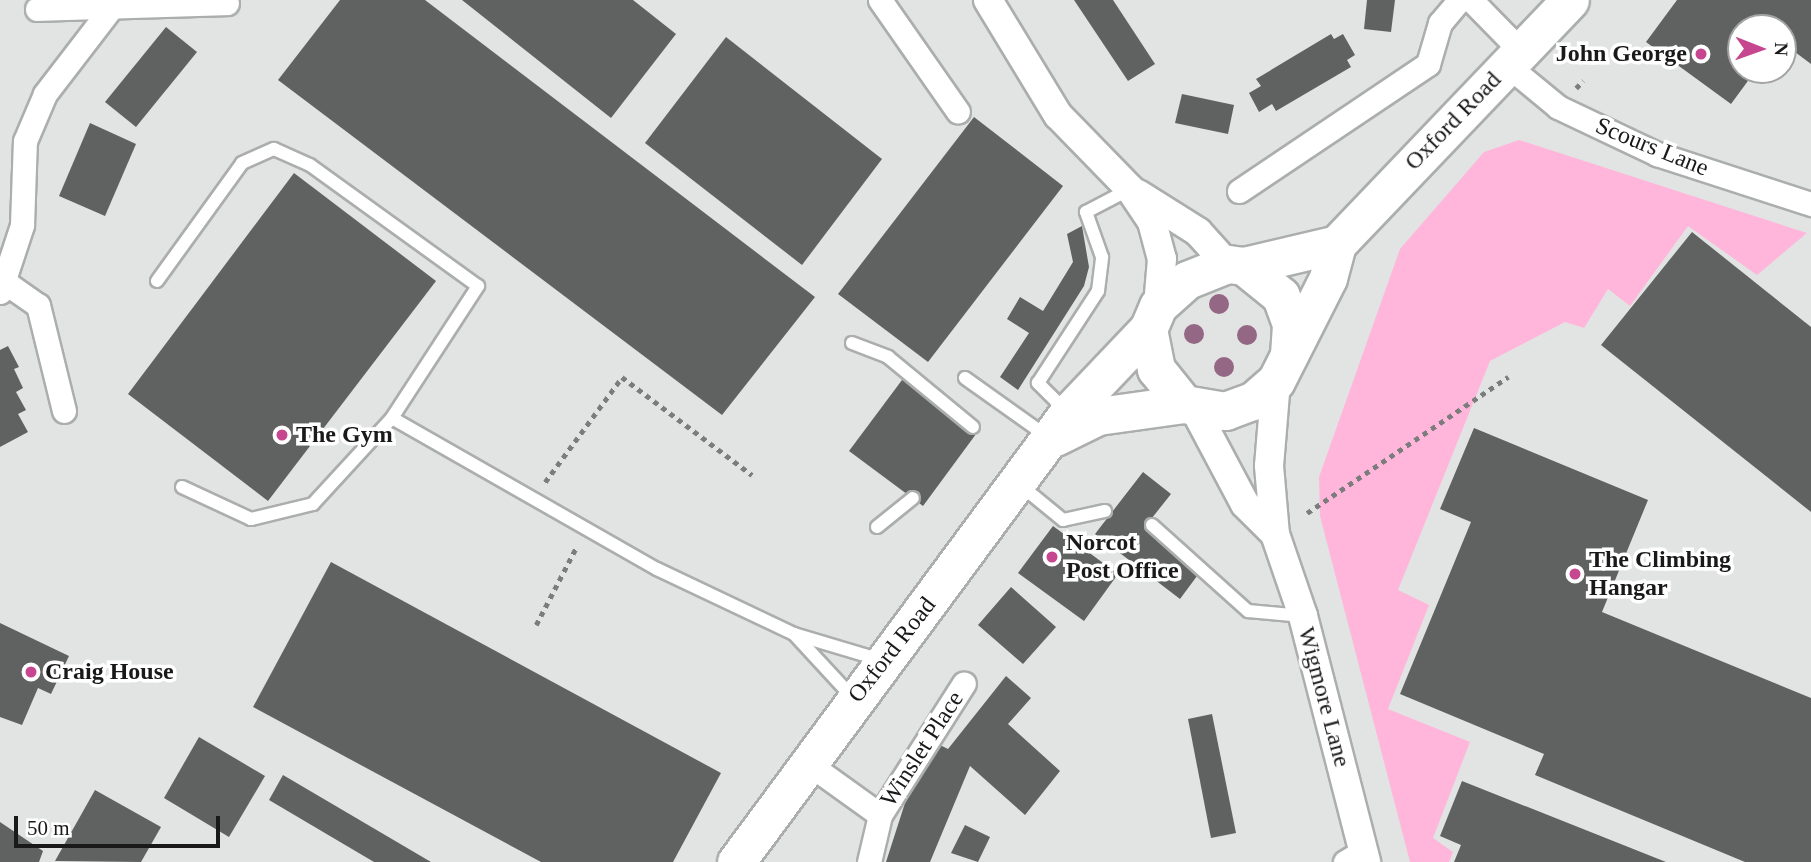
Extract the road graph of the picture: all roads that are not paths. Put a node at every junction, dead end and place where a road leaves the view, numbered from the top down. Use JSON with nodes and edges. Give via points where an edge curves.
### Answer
{"nodes":[{"id":1,"x":880,"y":0,"type":"edge"},
{"id":2,"x":988,"y":0,"type":"edge"},
{"id":3,"x":1459,"y":0,"type":"edge"},
{"id":4,"x":1471,"y":0,"type":"edge"},
{"id":5,"x":1570,"y":0,"type":"edge"},
{"id":6,"x":227,"y":3,"type":"dead end"},
{"id":7,"x":114,"y":4,"type":"junction"},
{"id":8,"x":37,"y":9,"type":"dead end"},
{"id":9,"x":1514,"y":58,"type":"junction"},
{"id":10,"x":958,"y":112,"type":"dead end"},
{"id":11,"x":1130,"y":189,"type":"junction"},
{"id":12,"x":1239,"y":191,"type":"dead end"},
{"id":13,"x":1811,"y":204,"type":"edge"},
{"id":14,"x":1336,"y":244,"type":"junction"},
{"id":15,"x":1235,"y":265,"type":"junction"},
{"id":16,"x":157,"y":281,"type":"dead end"},
{"id":17,"x":3,"y":287,"type":"edge"},
{"id":18,"x":1153,"y":317,"type":"junction"},
{"id":19,"x":852,"y":343,"type":"dead end"},
{"id":20,"x":1282,"y":368,"type":"junction"},
{"id":21,"x":965,"y":378,"type":"dead end"},
{"id":22,"x":1190,"y":407,"type":"junction"},
{"id":23,"x":64,"y":411,"type":"dead end"},
{"id":24,"x":392,"y":418,"type":"junction"},
{"id":25,"x":1060,"y":426,"type":"junction"},
{"id":26,"x":973,"y":427,"type":"dead end"},
{"id":27,"x":1019,"y":484,"type":"junction"},
{"id":28,"x":182,"y":487,"type":"dead end"},
{"id":29,"x":913,"y":498,"type":"dead end"},
{"id":30,"x":1105,"y":511,"type":"dead end"},
{"id":31,"x":1152,"y":525,"type":"dead end"},
{"id":32,"x":877,"y":527,"type":"dead end"},
{"id":33,"x":1275,"y":534,"type":"junction"},
{"id":34,"x":1303,"y":616,"type":"junction"},
{"id":35,"x":794,"y":634,"type":"junction"},
{"id":36,"x":881,"y":660,"type":"junction"},
{"id":37,"x":964,"y":683,"type":"dead end"},
{"id":38,"x":853,"y":698,"type":"junction"},
{"id":39,"x":809,"y":764,"type":"junction"},
{"id":40,"x":880,"y":815,"type":"junction"},
{"id":41,"x":1358,"y":858,"type":"edge"},
{"id":42,"x":736,"y":862,"type":"edge"},
{"id":43,"x":869,"y":862,"type":"edge"}],
"edges":[{"from":1,"to":10,"type":"street"},
{"from":2,"to":11,"type":"street","via":[[1058,114]]},
{"from":3,"to":12,"type":"street","via":[[1440,23],[1428,64]]},
{"from":4,"to":9,"type":"street","name":"Scours Lane"},
{"from":5,"to":9,"type":"main road","name":"Oxford Road"},
{"from":6,"to":7,"type":"street"},
{"from":7,"to":8,"type":"street"},
{"from":7,"to":17,"type":"street","via":[[45,94],[24,141],[22,225]]},
{"from":9,"to":13,"type":"street","name":"Scours Lane","via":[[1558,107],[1657,154]]},
{"from":9,"to":14,"type":"main road","name":"Oxford Road"},
{"from":11,"to":15,"type":"street","via":[[1198,232]]},
{"from":11,"to":18,"type":"street","via":[[1152,222],[1162,259]]},
{"from":11,"to":25,"type":"lane","via":[[1086,212],[1102,257],[1098,291],[1038,383]]},
{"from":14,"to":15,"type":"main road"},
{"from":14,"to":20,"type":"main road","via":[[1328,278]]},
{"from":15,"to":18,"type":"main road","via":[[1187,280]]},
{"from":15,"to":20,"type":"main road","via":[[1281,296],[1291,324]]},
{"from":16,"to":24,"type":"lane","via":[[250,155],[274,149],[310,165],[478,286]]},
{"from":17,"to":23,"type":"street","via":[[38,306]]},
{"from":18,"to":22,"type":"main road","via":[[1156,369]]},
{"from":18,"to":25,"type":"main road","name":"Oxford Road"},
{"from":19,"to":26,"type":"lane","via":[[888,357]]},
{"from":20,"to":22,"type":"main road","via":[[1253,401],[1225,411]]},
{"from":20,"to":33,"type":"street","name":"Wigmore Lane","via":[[1269,466]]},
{"from":21,"to":25,"type":"lane"},
{"from":22,"to":25,"type":"main road","name":"Oxford Road","via":[[1098,416]]},
{"from":22,"to":33,"type":"street","name":"Wigmore Lane","via":[[1245,504]]},
{"from":24,"to":28,"type":"lane","via":[[313,503],[290,514],[251,519]]},
{"from":24,"to":35,"type":"lane","via":[[532,500]]},
{"from":25,"to":27,"type":"main road","name":"Oxford Road"},
{"from":27,"to":30,"type":"lane","via":[[1063,520]]},
{"from":27,"to":36,"type":"main road","name":"Oxford Road"},
{"from":29,"to":32,"type":"lane"},
{"from":31,"to":34,"type":"lane","via":[[1248,611]]},
{"from":33,"to":34,"type":"street","name":"Wigmore Lane"},
{"from":34,"to":41,"type":"street","name":"Wigmore Lane"},
{"from":35,"to":36,"type":"lane"},
{"from":35,"to":38,"type":"lane"},
{"from":36,"to":38,"type":"main road","name":"Oxford Road"},
{"from":37,"to":40,"type":"street","name":"Winslet Place"},
{"from":38,"to":39,"type":"main road","name":"Oxford Road"},
{"from":39,"to":40,"type":"street","name":"Winslet Place"},
{"from":39,"to":42,"type":"main road","name":"Oxford Road"},
{"from":40,"to":43,"type":"street","name":"Winslet Place"}]}
